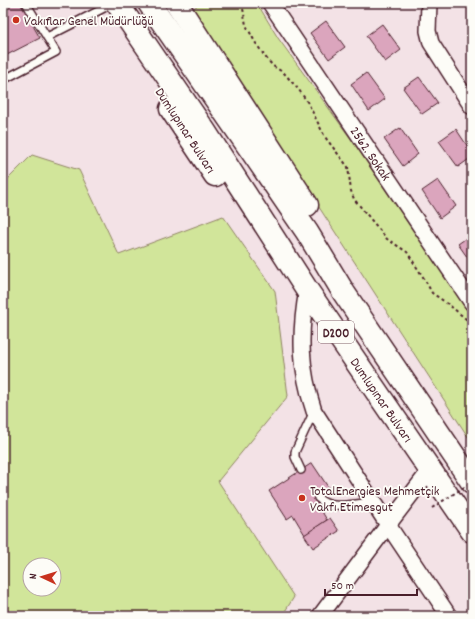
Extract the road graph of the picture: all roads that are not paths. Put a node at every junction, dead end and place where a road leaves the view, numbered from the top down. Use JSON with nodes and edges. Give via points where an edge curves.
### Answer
{"nodes":[{"id":1,"x":26,"y":3,"type":"edge"},
{"id":2,"x":149,"y":3,"type":"edge"},
{"id":3,"x":177,"y":3,"type":"edge"},
{"id":4,"x":270,"y":3,"type":"edge"},
{"id":5,"x":429,"y":3,"type":"edge"},
{"id":6,"x":107,"y":5,"type":"edge"},
{"id":7,"x":47,"y":37,"type":"junction"},
{"id":8,"x":3,"y":80,"type":"edge"},
{"id":9,"x":472,"y":107,"type":"edge"},
{"id":10,"x":307,"y":232,"type":"junction"},
{"id":11,"x":279,"y":248,"type":"junction"},
{"id":12,"x":307,"y":290,"type":"junction"},
{"id":13,"x":472,"y":303,"type":"edge"},
{"id":14,"x":314,"y":411,"type":"junction"},
{"id":15,"x":301,"y":470,"type":"dead end"},
{"id":16,"x":430,"y":470,"type":"junction"},
{"id":17,"x":472,"y":482,"type":"edge"},
{"id":18,"x":318,"y":498,"type":"dead end"},
{"id":19,"x":373,"y":502,"type":"junction"},
{"id":20,"x":388,"y":525,"type":"junction"},
{"id":21,"x":472,"y":531,"type":"edge"},
{"id":22,"x":320,"y":616,"type":"edge"},
{"id":23,"x":449,"y":616,"type":"edge"}],
"edges":[{"from":1,"to":7,"type":"lane"},
{"from":2,"to":10,"type":"highway","name":"Dumlupınar Bulvarı","number":"D200"},
{"from":3,"to":10,"type":"highway","via":[[308,208]]},
{"from":4,"to":13,"type":"street","name":"2562. Sokak"},
{"from":5,"to":9,"type":"street","via":[[428,31],[431,44]]},
{"from":6,"to":7,"type":"lane"},
{"from":6,"to":11,"type":"highway","name":"Dumlupınar Bulvarı","number":"D200","via":[[204,130]]},
{"from":6,"to":11,"type":"highway","name":"Dumlupınar Bulvarı","via":[[253,234]]},
{"from":7,"to":8,"type":"lane","via":[[56,52]]},
{"from":10,"to":17,"type":"highway","name":"Dumlupınar Bulvarı","number":"D200","via":[[344,293]]},
{"from":11,"to":12,"type":"highway","name":"Dumlupınar Bulvarı","number":"D200"},
{"from":12,"to":14,"type":"street","via":[[303,310],[301,351],[307,392]]},
{"from":12,"to":16,"type":"highway","name":"Dumlupınar Bulvarı","number":"D200"},
{"from":14,"to":15,"type":"lane","via":[[295,452]]},
{"from":14,"to":19,"type":"street"},
{"from":16,"to":20,"type":"street"},
{"from":16,"to":21,"type":"highway","name":"Dumlupınar Bulvarı","number":"D200"},
{"from":18,"to":19,"type":"lane","via":[[323,503],[331,505]]},
{"from":19,"to":20,"type":"street"},
{"from":20,"to":22,"type":"street"},
{"from":20,"to":23,"type":"street"}]}
